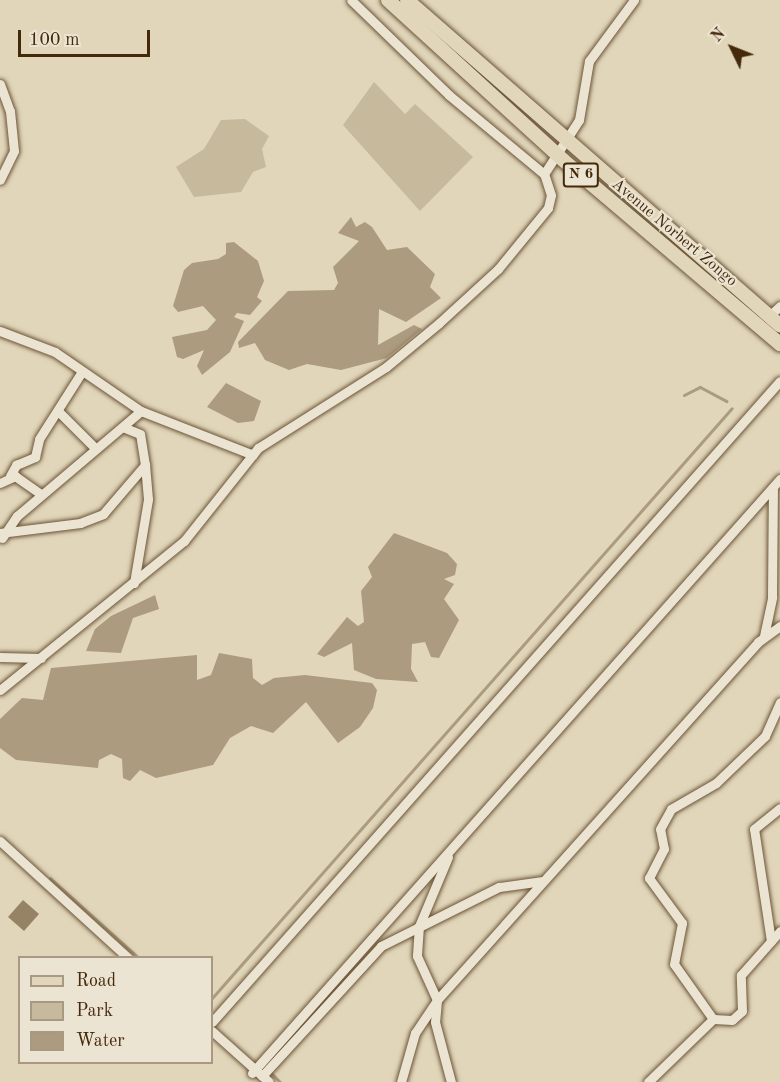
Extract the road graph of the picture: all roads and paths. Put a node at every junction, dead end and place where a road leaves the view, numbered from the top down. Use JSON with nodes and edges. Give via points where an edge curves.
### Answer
{"nodes":[{"id":1,"x":351,"y":0,"type":"edge"},
{"id":2,"x":388,"y":0,"type":"edge"},
{"id":3,"x":407,"y":0,"type":"edge"},
{"id":4,"x":634,"y":0,"type":"edge"},
{"id":5,"x":0,"y":84,"type":"edge"},
{"id":6,"x":565,"y":142,"type":"junction"},
{"id":7,"x":557,"y":154,"type":"junction"},
{"id":8,"x":544,"y":174,"type":"junction"},
{"id":9,"x":0,"y":180,"type":"edge"},
{"id":10,"x":780,"y":306,"type":"edge"},
{"id":11,"x":775,"y":321,"type":"edge"},
{"id":12,"x":0,"y":331,"type":"edge"},
{"id":13,"x":780,"y":344,"type":"edge"},
{"id":14,"x":81,"y":373,"type":"junction"},
{"id":15,"x":780,"y":381,"type":"edge"},
{"id":16,"x":141,"y":411,"type":"junction"},
{"id":17,"x":59,"y":412,"type":"junction"},
{"id":18,"x":123,"y":427,"type":"junction"},
{"id":19,"x":96,"y":449,"type":"junction"},
{"id":20,"x":253,"y":455,"type":"junction"},
{"id":21,"x":145,"y":465,"type":"junction"},
{"id":22,"x":10,"y":476,"type":"junction"},
{"id":23,"x":780,"y":479,"type":"edge"},
{"id":24,"x":0,"y":483,"type":"edge"},
{"id":25,"x":773,"y":487,"type":"junction"},
{"id":26,"x":41,"y":494,"type":"junction"},
{"id":27,"x":1,"y":537,"type":"edge"},
{"id":28,"x":134,"y":583,"type":"junction"},
{"id":29,"x":780,"y":626,"type":"edge"},
{"id":30,"x":764,"y":636,"type":"junction"},
{"id":31,"x":0,"y":657,"type":"edge"},
{"id":32,"x":41,"y":658,"type":"junction"},
{"id":33,"x":0,"y":690,"type":"edge"},
{"id":34,"x":780,"y":702,"type":"edge"},
{"id":35,"x":780,"y":808,"type":"edge"},
{"id":36,"x":0,"y":841,"type":"edge"},
{"id":37,"x":452,"y":849,"type":"junction"},
{"id":38,"x":543,"y":881,"type":"junction"},
{"id":39,"x":419,"y":926,"type":"junction"},
{"id":40,"x":780,"y":932,"type":"edge"},
{"id":41,"x":771,"y":941,"type":"junction"},
{"id":42,"x":128,"y":956,"type":"edge"},
{"id":43,"x":437,"y":999,"type":"junction"},
{"id":44,"x":713,"y":1019,"type":"junction"},
{"id":45,"x":213,"y":1021,"type":"edge"},
{"id":46,"x":213,"y":1032,"type":"edge"},
{"id":47,"x":260,"y":1075,"type":"edge"},
{"id":48,"x":401,"y":1082,"type":"edge"},
{"id":49,"x":451,"y":1082,"type":"edge"},
{"id":50,"x":648,"y":1082,"type":"edge"}],
"edges":[{"from":1,"to":8,"type":"street","via":[[449,95]]},
{"from":2,"to":7,"type":"main road","name":"Avenue Norbert Zongo","number":"N 6"},
{"from":3,"to":6,"type":"main road","name":"Avenue Norbert Zongo","number":"N 6"},
{"from":4,"to":6,"type":"street","via":[[589,61],[579,120]]},
{"from":5,"to":9,"type":"street","via":[[10,111],[14,151]]},
{"from":6,"to":7,"type":"street"},
{"from":6,"to":11,"type":"main road","name":"Avenue Norbert Zongo","number":"N 6"},
{"from":7,"to":8,"type":"street"},
{"from":7,"to":13,"type":"main road","name":"Avenue Norbert Zongo","number":"N 6"},
{"from":8,"to":20,"type":"street","via":[[551,195],[548,207],[498,269],[386,367],[293,422]]},
{"from":10,"to":11,"type":"street"},
{"from":12,"to":14,"type":"street","via":[[55,352]]},
{"from":14,"to":16,"type":"street"},
{"from":14,"to":17,"type":"street"},
{"from":15,"to":45,"type":"street"},
{"from":16,"to":18,"type":"street"},
{"from":16,"to":20,"type":"street"},
{"from":17,"to":19,"type":"street"},
{"from":17,"to":22,"type":"street","via":[[39,440],[35,457],[16,465]]},
{"from":18,"to":19,"type":"street"},
{"from":18,"to":21,"type":"street","via":[[140,434]]},
{"from":19,"to":26,"type":"street"},
{"from":20,"to":28,"type":"street","via":[[183,541]]},
{"from":21,"to":27,"type":"street","via":[[115,503],[91,521]]},
{"from":21,"to":28,"type":"street","via":[[148,498]]},
{"from":22,"to":24,"type":"street"},
{"from":22,"to":26,"type":"street"},
{"from":23,"to":25,"type":"street"},
{"from":25,"to":30,"type":"street","via":[[773,581]]},
{"from":25,"to":37,"type":"street"},
{"from":26,"to":27,"type":"street"},
{"from":28,"to":32,"type":"street"},
{"from":29,"to":30,"type":"street"},
{"from":30,"to":38,"type":"street"},
{"from":31,"to":32,"type":"street"},
{"from":32,"to":33,"type":"street"},
{"from":34,"to":44,"type":"street","via":[[765,736],[716,783],[671,809],[660,830],[664,849],[649,878],[682,923],[674,964]]},
{"from":35,"to":41,"type":"street","via":[[754,830]]},
{"from":36,"to":42,"type":"street"},
{"from":37,"to":39,"type":"street"},
{"from":37,"to":47,"type":"street"},
{"from":38,"to":39,"type":"street","via":[[500,887]]},
{"from":38,"to":43,"type":"street"},
{"from":39,"to":43,"type":"street","via":[[417,956]]},
{"from":39,"to":47,"type":"street","via":[[373,953]]},
{"from":40,"to":41,"type":"street"},
{"from":41,"to":44,"type":"street","via":[[741,975],[742,1011],[732,1020]]},
{"from":43,"to":48,"type":"street","via":[[415,1033]]},
{"from":43,"to":49,"type":"street","via":[[435,1022]]},
{"from":44,"to":50,"type":"street"},
{"from":46,"to":47,"type":"street"}]}
